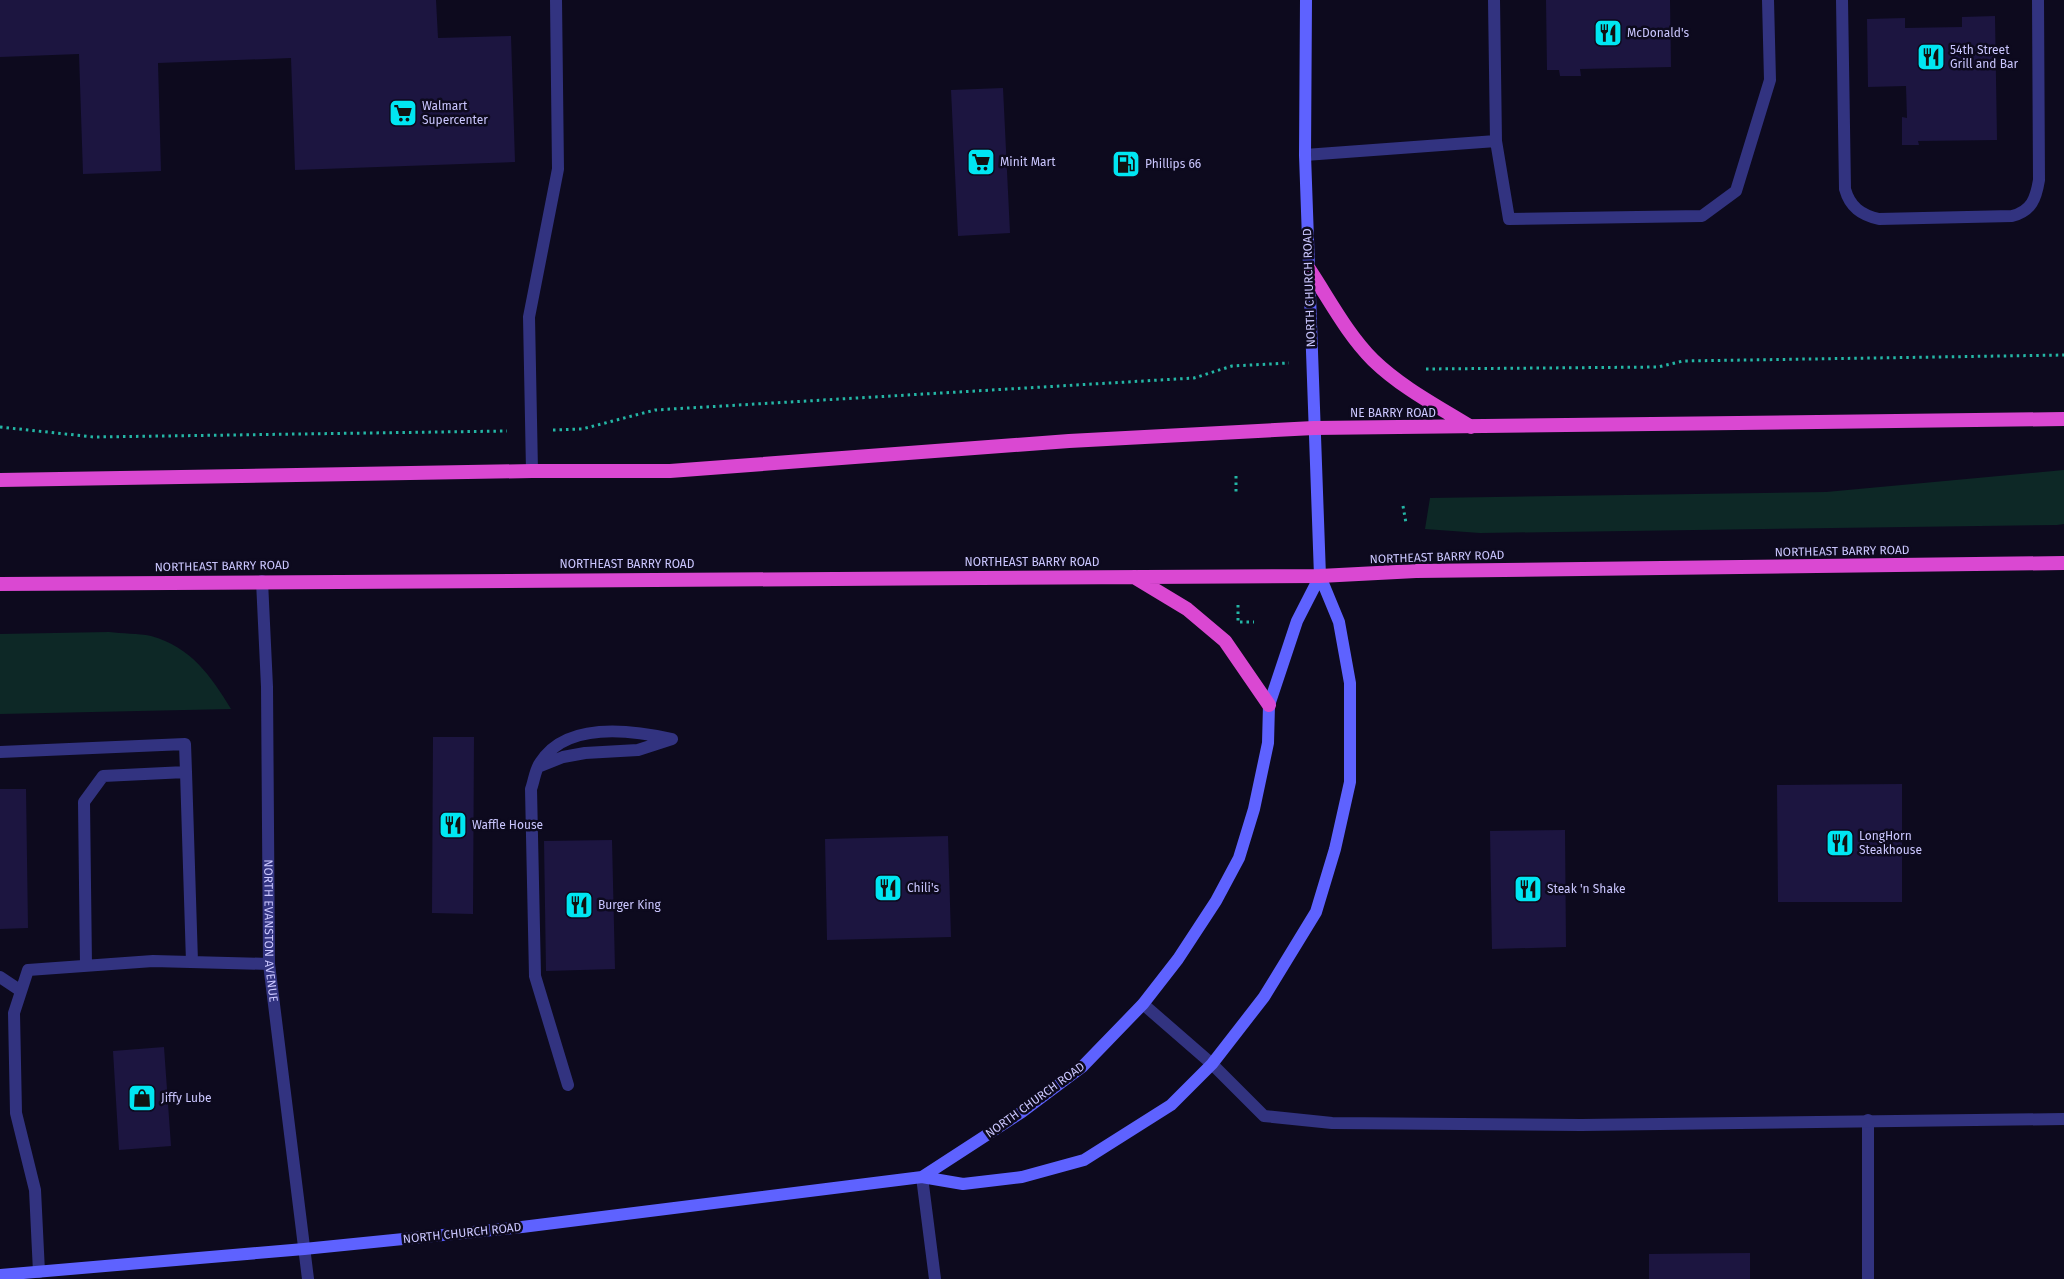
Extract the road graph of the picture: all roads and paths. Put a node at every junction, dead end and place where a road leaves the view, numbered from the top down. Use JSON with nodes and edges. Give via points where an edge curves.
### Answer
{"nodes":[{"id":1,"x":556,"y":0,"type":"edge"},
{"id":2,"x":1306,"y":0,"type":"edge"},
{"id":3,"x":1494,"y":0,"type":"edge"},
{"id":4,"x":1768,"y":0,"type":"edge"},
{"id":5,"x":1842,"y":0,"type":"edge"},
{"id":6,"x":2038,"y":0,"type":"edge"},
{"id":7,"x":1496,"y":141,"type":"junction"},
{"id":8,"x":1305,"y":155,"type":"junction"},
{"id":9,"x":1309,"y":269,"type":"junction"},
{"id":10,"x":2064,"y":354,"type":"edge"},
{"id":11,"x":1232,"y":366,"type":"dead end"},
{"id":12,"x":1418,"y":368,"type":"dead end"},
{"id":13,"x":2064,"y":419,"type":"edge"},
{"id":14,"x":1471,"y":427,"type":"junction"},
{"id":15,"x":0,"y":428,"type":"edge"},
{"id":16,"x":1314,"y":428,"type":"junction"},
{"id":17,"x":582,"y":429,"type":"dead end"},
{"id":18,"x":501,"y":432,"type":"dead end"},
{"id":19,"x":532,"y":471,"type":"junction"},
{"id":20,"x":1236,"y":476,"type":"dead end"},
{"id":21,"x":0,"y":480,"type":"edge"},
{"id":22,"x":1236,"y":495,"type":"dead end"},
{"id":23,"x":1403,"y":506,"type":"dead end"},
{"id":24,"x":1406,"y":523,"type":"dead end"},
{"id":25,"x":2064,"y":563,"type":"edge"},
{"id":26,"x":1134,"y":576,"type":"junction"},
{"id":27,"x":1320,"y":576,"type":"junction"},
{"id":28,"x":262,"y":581,"type":"junction"},
{"id":29,"x":0,"y":584,"type":"edge"},
{"id":30,"x":1238,"y":604,"type":"dead end"},
{"id":31,"x":1238,"y":622,"type":"dead end"},
{"id":32,"x":1269,"y":705,"type":"junction"},
{"id":33,"x":0,"y":752,"type":"edge"},
{"id":34,"x":538,"y":767,"type":"junction"},
{"id":35,"x":186,"y":772,"type":"junction"},
{"id":36,"x":192,"y":962,"type":"junction"},
{"id":37,"x":269,"y":964,"type":"junction"},
{"id":38,"x":86,"y":966,"type":"junction"},
{"id":39,"x":0,"y":976,"type":"edge"},
{"id":40,"x":22,"y":990,"type":"junction"},
{"id":41,"x":1142,"y":1004,"type":"junction"},
{"id":42,"x":1212,"y":1064,"type":"junction"},
{"id":43,"x":568,"y":1085,"type":"dead end"},
{"id":44,"x":2064,"y":1119,"type":"edge"},
{"id":45,"x":1868,"y":1120,"type":"junction"},
{"id":46,"x":922,"y":1176,"type":"junction"},
{"id":47,"x":304,"y":1249,"type":"junction"},
{"id":48,"x":39,"y":1272,"type":"junction"},
{"id":49,"x":0,"y":1276,"type":"edge"},
{"id":50,"x":308,"y":1279,"type":"edge"},
{"id":51,"x":935,"y":1279,"type":"edge"},
{"id":52,"x":1868,"y":1279,"type":"edge"}],
"edges":[{"from":1,"to":19,"type":"street","via":[[558,169],[529,317]]},
{"from":2,"to":8,"type":"main road","name":"NORTH CHURCH ROAD"},
{"from":3,"to":7,"type":"street"},
{"from":4,"to":7,"type":"street","via":[[1770,80],[1736,191],[1702,216],[1508,219]]},
{"from":5,"to":6,"type":"street","via":[[1845,189],[1848,200],[1856,209],[1879,219],[2012,216],[2032,205],[2039,180]]},
{"from":7,"to":8,"type":"street"},
{"from":8,"to":9,"type":"main road","name":"NORTH CHURCH ROAD"},
{"from":9,"to":14,"type":"highway","via":[[1349,331],[1372,359],[1404,386]]},
{"from":9,"to":16,"type":"main road","name":"NORTH CHURCH ROAD"},
{"from":10,"to":12,"type":"path","via":[[1683,360],[1658,368],[1433,371]]},
{"from":11,"to":17,"type":"path","via":[[1194,378],[655,410]]},
{"from":13,"to":14,"type":"highway"},
{"from":14,"to":16,"type":"highway","name":"NE BARRY ROAD"},
{"from":15,"to":18,"type":"path","via":[[94,437]]},
{"from":16,"to":19,"type":"highway","via":[[1069,441],[670,471]]},
{"from":16,"to":27,"type":"main road","name":"NORTH CHURCH ROAD"},
{"from":19,"to":21,"type":"highway"},
{"from":20,"to":22,"type":"path"},
{"from":23,"to":24,"type":"path"},
{"from":25,"to":27,"type":"highway","name":"NORTHEAST BARRY ROAD","via":[[1416,571]]},
{"from":26,"to":27,"type":"highway","name":"NORTHEAST BARRY ROAD"},
{"from":26,"to":28,"type":"highway","name":"NORTHEAST BARRY ROAD"},
{"from":26,"to":32,"type":"highway","via":[[1186,608],[1225,641]]},
{"from":27,"to":32,"type":"main road","name":"NORTH CHURCH ROAD","via":[[1297,621]]},
{"from":27,"to":42,"type":"main road","name":"NORTH CHURCH ROAD","via":[[1338,622],[1350,683],[1350,782],[1316,912],[1264,997]]},
{"from":28,"to":29,"type":"highway","name":"NORTHEAST BARRY ROAD"},
{"from":28,"to":37,"type":"street","name":"NORTH EVANSTON AVENUE","via":[[267,687]]},
{"from":30,"to":31,"type":"path"},
{"from":32,"to":41,"type":"main road","name":"NORTH CHURCH ROAD","via":[[1268,743],[1254,809],[1239,858],[1178,959]]},
{"from":33,"to":35,"type":"street","via":[[185,744]]},
{"from":34,"to":34,"type":"street","via":[[554,749],[576,736],[602,731],[636,731],[672,739],[638,750],[585,753]]},
{"from":34,"to":43,"type":"street","via":[[532,789],[535,976]]},
{"from":35,"to":36,"type":"street"},
{"from":35,"to":38,"type":"street","via":[[102,776],[84,802]]},
{"from":36,"to":37,"type":"street"},
{"from":36,"to":38,"type":"street"},
{"from":37,"to":47,"type":"street","name":"NORTH EVANSTON AVENUE"},
{"from":38,"to":40,"type":"street","via":[[28,970]]},
{"from":39,"to":40,"type":"street"},
{"from":40,"to":48,"type":"street","via":[[14,1013],[16,1113],[35,1190]]},
{"from":41,"to":42,"type":"street"},
{"from":41,"to":46,"type":"main road","name":"NORTH CHURCH ROAD","via":[[1082,1067],[1022,1112]]},
{"from":42,"to":45,"type":"street","via":[[1264,1116],[1332,1122],[1581,1125]]},
{"from":42,"to":46,"type":"main road","name":"NORTH CHURCH ROAD","via":[[1171,1105],[1084,1160],[1022,1177],[963,1184]]},
{"from":44,"to":45,"type":"street"},
{"from":45,"to":52,"type":"street"},
{"from":46,"to":47,"type":"main road","name":"NORTH CHURCH ROAD","via":[[531,1226]]},
{"from":46,"to":51,"type":"street"},
{"from":47,"to":48,"type":"main road","name":"NORTH CHURCH ROAD"},
{"from":47,"to":50,"type":"street","name":"NORTH EVANSTON AVENUE"},
{"from":48,"to":49,"type":"main road","name":"NORTH CHURCH ROAD"}]}
